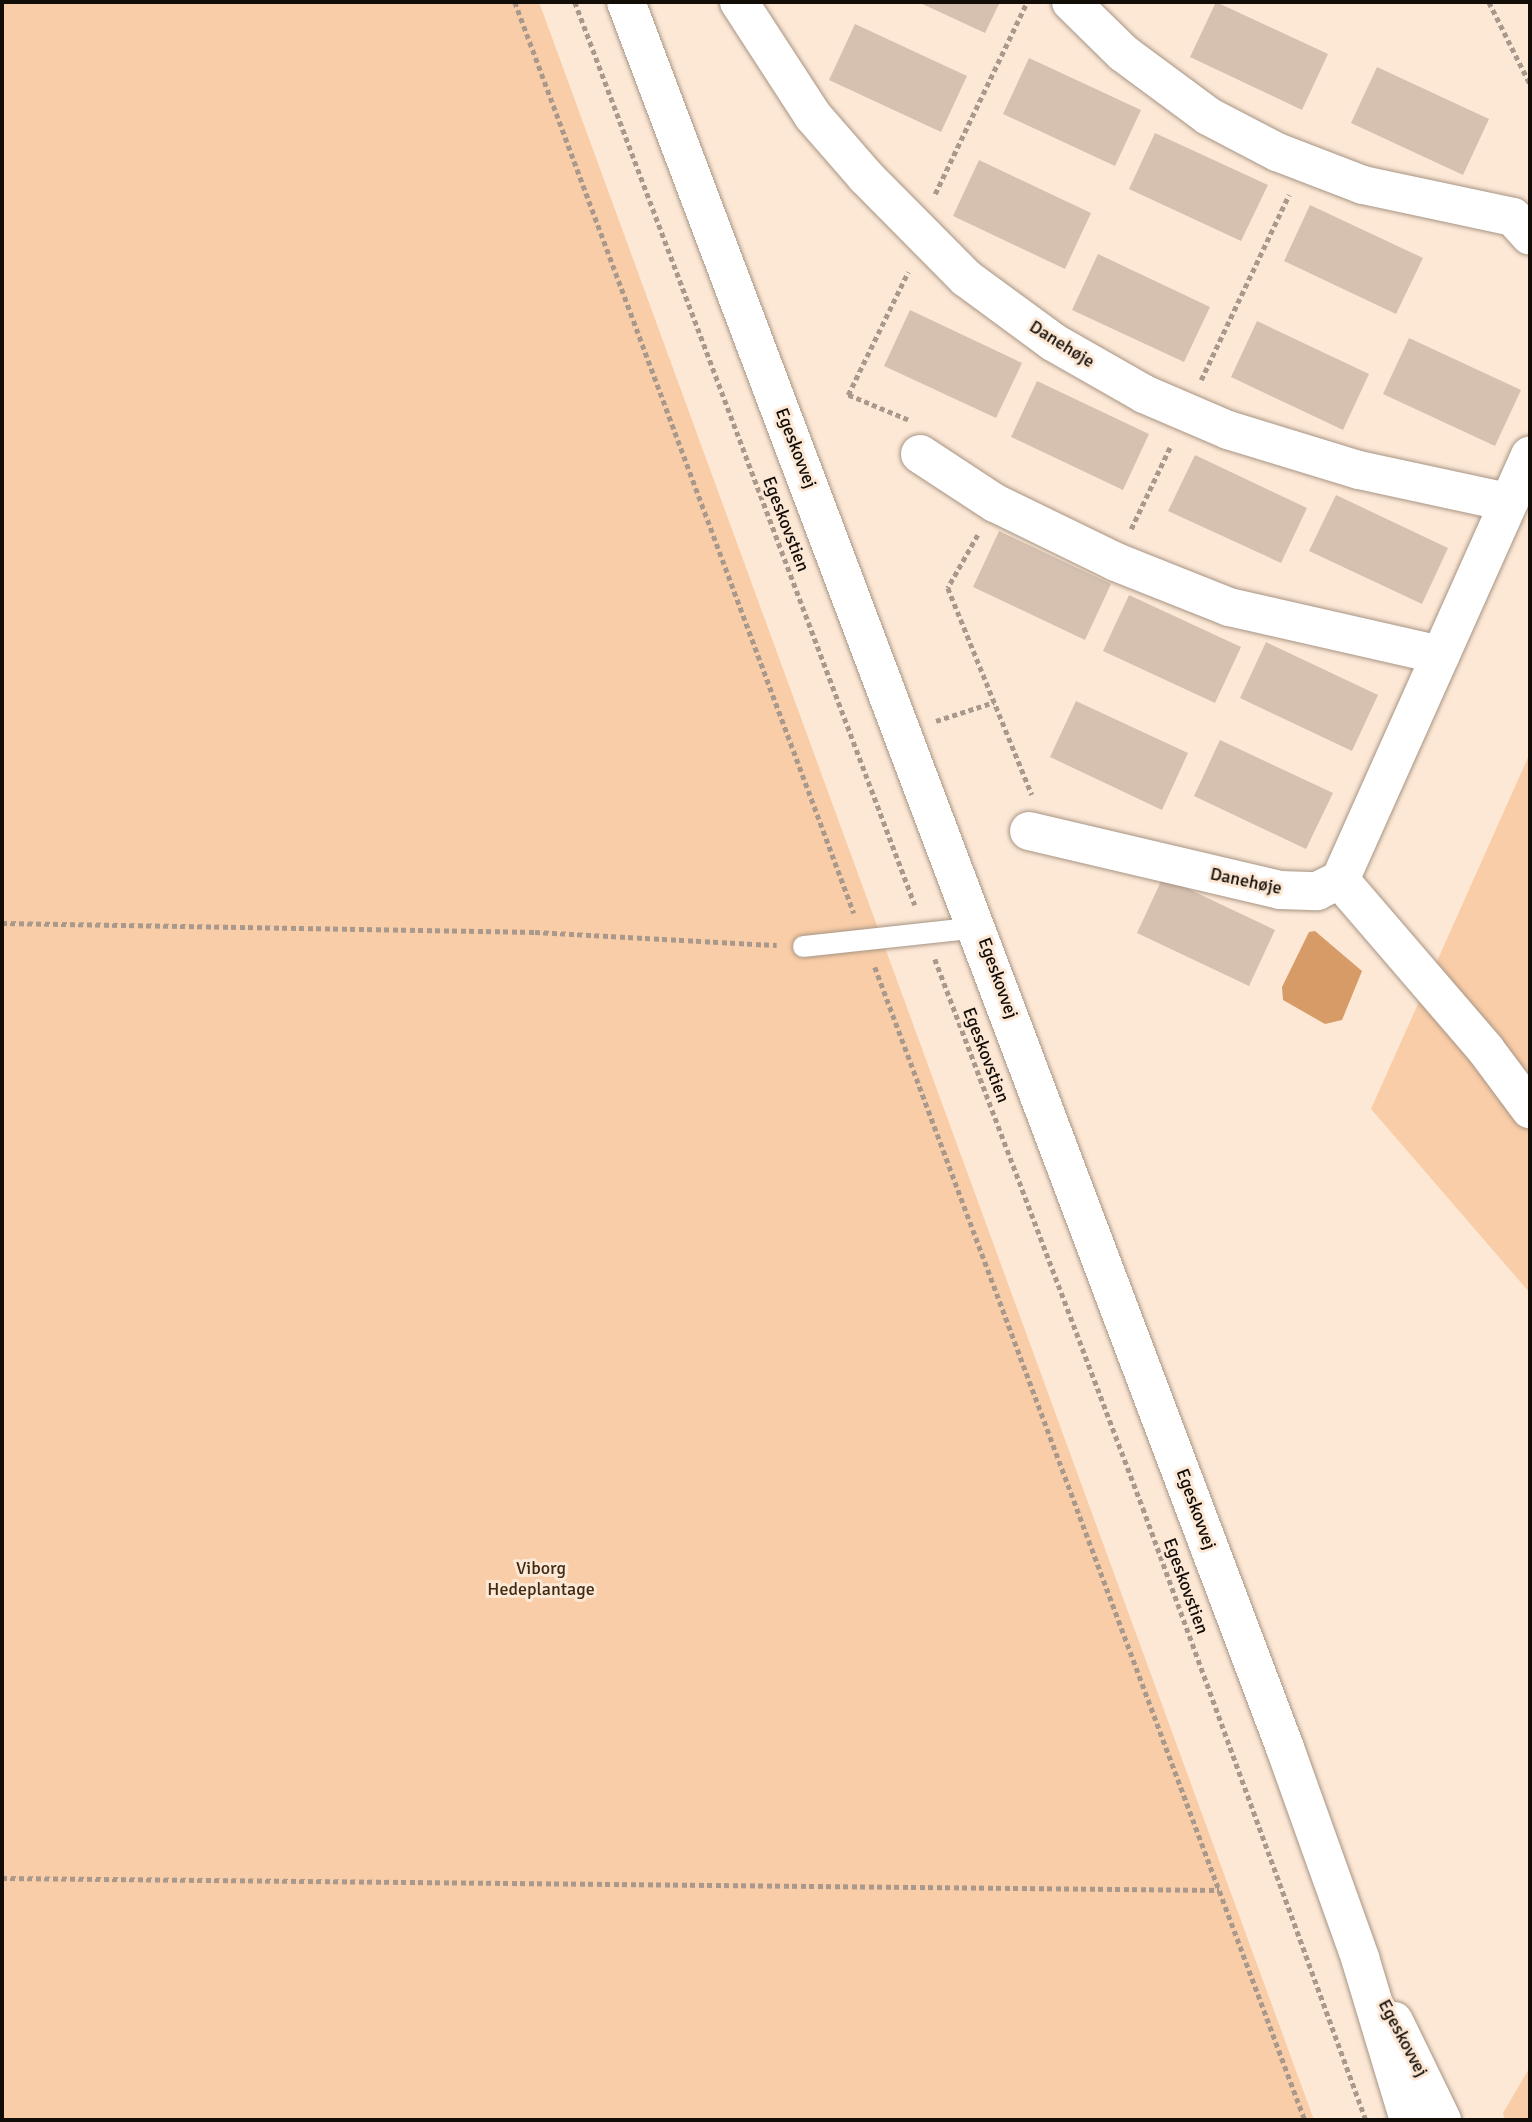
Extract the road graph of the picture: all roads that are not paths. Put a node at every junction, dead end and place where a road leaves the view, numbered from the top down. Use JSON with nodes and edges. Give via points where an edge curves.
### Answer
{"nodes":[{"id":1,"x":626,"y":2,"type":"edge"},
{"id":2,"x":739,"y":2,"type":"edge"},
{"id":3,"x":1072,"y":2,"type":"edge"},
{"id":4,"x":1530,"y":236,"type":"edge"},
{"id":5,"x":920,"y":454,"type":"road end"},
{"id":6,"x":1530,"y":456,"type":"edge"},
{"id":7,"x":1507,"y":502,"type":"junction"},
{"id":8,"x":1441,"y":655,"type":"junction"},
{"id":9,"x":1039,"y":833,"type":"road end"},
{"id":10,"x":1340,"y":880,"type":"junction"},
{"id":11,"x":979,"y":927,"type":"junction"},
{"id":12,"x":803,"y":946,"type":"road end"},
{"id":13,"x":1530,"y":1109,"type":"edge"},
{"id":14,"x":1360,"y":1958,"type":"junction"},
{"id":15,"x":1409,"y":2120,"type":"edge"},
{"id":16,"x":1442,"y":2120,"type":"edge"}],
"edges":[{"from":1,"to":11,"type":"street","name":"Egeskovvej"},
{"from":2,"to":7,"type":"street","name":"Danehøje","via":[[813,116],[966,278],[1053,342],[1144,394],[1186,412],[1359,470]]},
{"from":3,"to":4,"type":"street","via":[[1123,53],[1208,116],[1363,185],[1513,216]]},
{"from":5,"to":8,"type":"street","via":[[995,503],[1116,562],[1229,607]]},
{"from":6,"to":7,"type":"street"},
{"from":7,"to":8,"type":"street"},
{"from":8,"to":10,"type":"street"},
{"from":9,"to":10,"type":"street","name":"Danehøje","via":[[1280,890],[1317,891]]},
{"from":10,"to":13,"type":"street","via":[[1486,1050]]},
{"from":11,"to":12,"type":"lane"},
{"from":11,"to":14,"type":"street","name":"Egeskovvej"},
{"from":14,"to":15,"type":"street","name":"Egeskovvej"},
{"from":14,"to":16,"type":"street","name":"Egeskovvej"}]}
